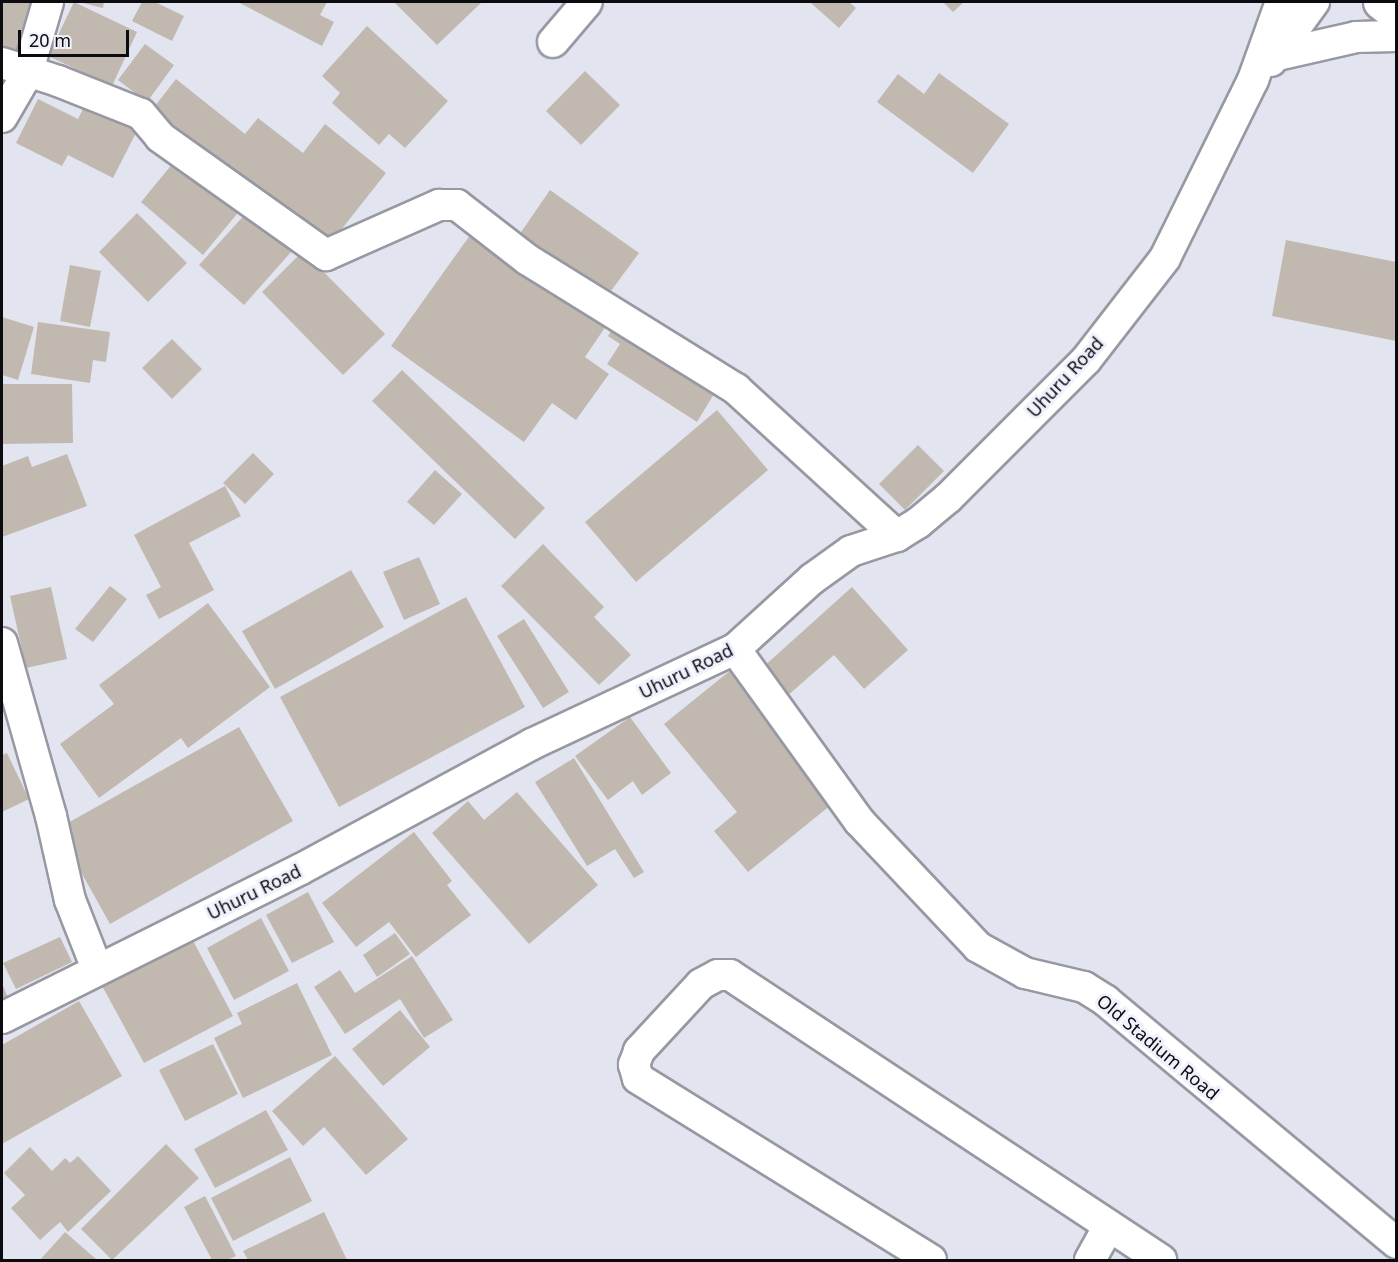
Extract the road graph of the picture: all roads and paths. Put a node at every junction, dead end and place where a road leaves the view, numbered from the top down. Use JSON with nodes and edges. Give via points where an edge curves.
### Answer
{"nodes":[{"id":1,"x":48,"y":2,"type":"edge"},
{"id":2,"x":587,"y":2,"type":"edge"},
{"id":3,"x":1314,"y":2,"type":"edge"},
{"id":4,"x":1380,"y":2,"type":"edge"},
{"id":5,"x":1276,"y":7,"type":"edge"},
{"id":6,"x":1396,"y":14,"type":"edge"},
{"id":7,"x":1396,"y":36,"type":"edge"},
{"id":8,"x":554,"y":42,"type":"dead end"},
{"id":9,"x":1277,"y":55,"type":"junction"},
{"id":10,"x":14,"y":69,"type":"edge"},
{"id":11,"x":1253,"y":80,"type":"junction"},
{"id":12,"x":2,"y":117,"type":"edge"},
{"id":13,"x":897,"y":536,"type":"junction"},
{"id":14,"x":2,"y":643,"type":"edge"},
{"id":15,"x":735,"y":649,"type":"junction"},
{"id":16,"x":7,"y":692,"type":"edge"},
{"id":17,"x":97,"y":969,"type":"junction"},
{"id":18,"x":2,"y":1018,"type":"edge"},
{"id":19,"x":1109,"y":1226,"type":"junction"},
{"id":20,"x":1396,"y":1243,"type":"edge"},
{"id":21,"x":931,"y":1260,"type":"edge"},
{"id":22,"x":1090,"y":1260,"type":"edge"},
{"id":23,"x":1161,"y":1260,"type":"edge"}],
"edges":[{"from":1,"to":10,"type":"street"},
{"from":2,"to":8,"type":"street"},
{"from":3,"to":9,"type":"street"},
{"from":4,"to":6,"type":"street"},
{"from":5,"to":11,"type":"street"},
{"from":7,"to":9,"type":"street","via":[[1356,37]]},
{"from":9,"to":11,"type":"street"},
{"from":10,"to":12,"type":"street"},
{"from":10,"to":13,"type":"street","via":[[58,81],[141,114],[160,137],[326,255],[439,205],[457,205],[528,260],[736,389]]},
{"from":11,"to":13,"type":"street","name":"Uhuru Road","via":[[1165,258],[1086,360],[948,498]]},
{"from":13,"to":15,"type":"street","name":"Uhuru Road","via":[[843,557],[812,579]]},
{"from":14,"to":16,"type":"street"},
{"from":15,"to":17,"type":"street","name":"Uhuru Road","via":[[532,744],[301,869]]},
{"from":15,"to":20,"type":"street","name":"Old Stadium Road","via":[[859,821],[978,948],[1025,973],[1068,982],[1106,1001]]},
{"from":16,"to":17,"type":"street","via":[[51,816],[70,900]]},
{"from":17,"to":18,"type":"street","name":"Uhuru Road"},
{"from":19,"to":21,"type":"street","via":[[729,975],[718,975],[701,984],[639,1051],[634,1065],[638,1078]]},
{"from":19,"to":22,"type":"street"},
{"from":19,"to":23,"type":"street"}]}
